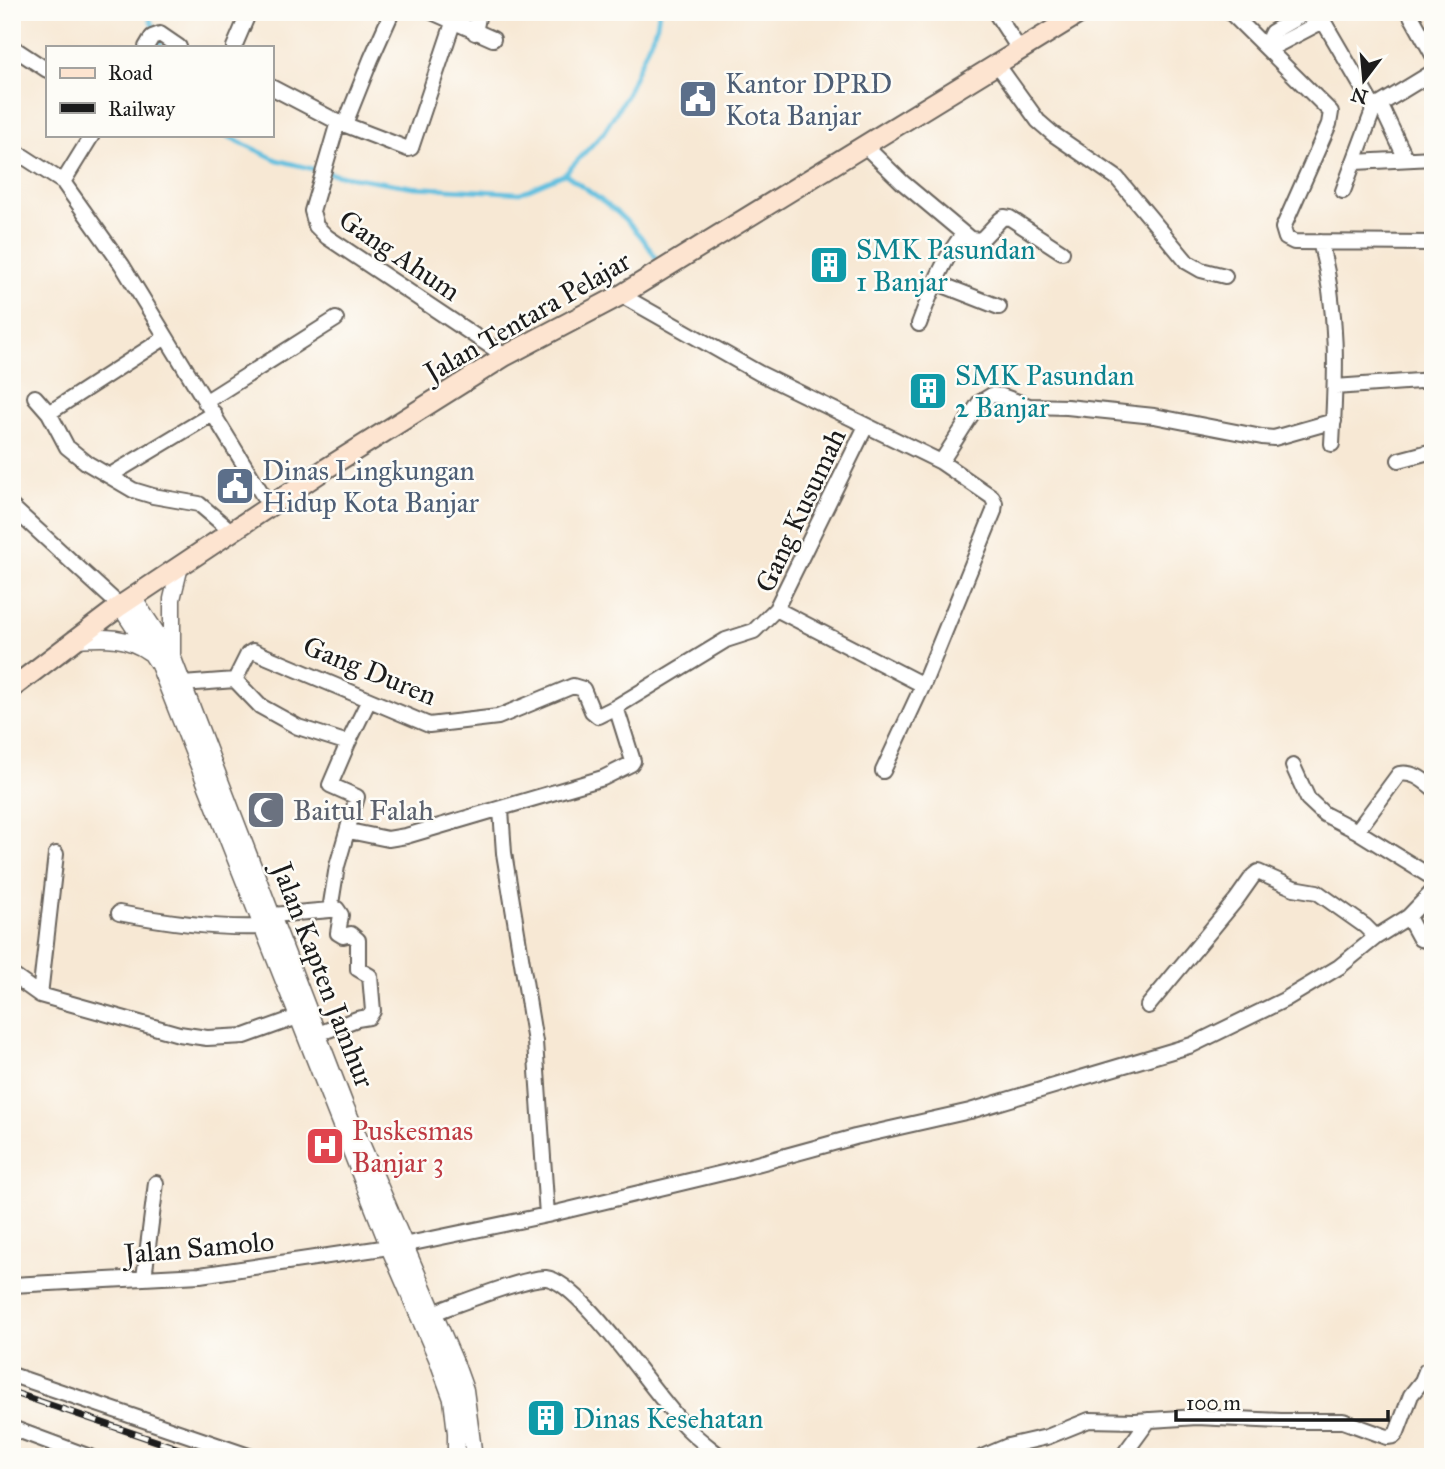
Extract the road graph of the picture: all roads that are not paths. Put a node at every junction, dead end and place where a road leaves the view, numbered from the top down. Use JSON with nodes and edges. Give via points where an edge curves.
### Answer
{"nodes":[{"id":1,"x":249,"y":12,"type":"edge"},
{"id":2,"x":392,"y":12,"type":"edge"},
{"id":3,"x":432,"y":12,"type":"edge"},
{"id":4,"x":478,"y":12,"type":"edge"},
{"id":5,"x":995,"y":12,"type":"edge"},
{"id":6,"x":1082,"y":12,"type":"edge"},
{"id":7,"x":1230,"y":12,"type":"edge"},
{"id":8,"x":1307,"y":12,"type":"edge"},
{"id":9,"x":1409,"y":12,"type":"edge"},
{"id":10,"x":1321,"y":16,"type":"edge"},
{"id":11,"x":453,"y":23,"type":"junction"},
{"id":12,"x":475,"y":33,"type":"junction"},
{"id":13,"x":493,"y":39,"type":"dead end"},
{"id":14,"x":147,"y":46,"type":"edge"},
{"id":15,"x":177,"y":46,"type":"edge"},
{"id":16,"x":234,"y":46,"type":"edge"},
{"id":17,"x":12,"y":47,"type":"edge"},
{"id":18,"x":1019,"y":49,"type":"junction"},
{"id":19,"x":1433,"y":55,"type":"edge"},
{"id":20,"x":997,"y":64,"type":"junction"},
{"id":21,"x":46,"y":69,"type":"edge"},
{"id":22,"x":1433,"y":72,"type":"edge"},
{"id":23,"x":273,"y":88,"type":"edge"},
{"id":24,"x":1377,"y":106,"type":"junction"},
{"id":25,"x":342,"y":123,"type":"junction"},
{"id":26,"x":91,"y":136,"type":"edge"},
{"id":27,"x":864,"y":145,"type":"junction"},
{"id":28,"x":12,"y":149,"type":"edge"},
{"id":29,"x":1433,"y":158,"type":"edge"},
{"id":30,"x":1406,"y":159,"type":"junction"},
{"id":31,"x":1355,"y":162,"type":"junction"},
{"id":32,"x":63,"y":182,"type":"junction"},
{"id":33,"x":1343,"y":191,"type":"dead end"},
{"id":34,"x":963,"y":234,"type":"junction"},
{"id":35,"x":1320,"y":242,"type":"junction"},
{"id":36,"x":1433,"y":243,"type":"edge"},
{"id":37,"x":1062,"y":252,"type":"dead end"},
{"id":38,"x":1225,"y":276,"type":"dead end"},
{"id":39,"x":935,"y":282,"type":"junction"},
{"id":40,"x":621,"y":295,"type":"junction"},
{"id":41,"x":999,"y":307,"type":"dead end"},
{"id":42,"x":336,"y":319,"type":"dead end"},
{"id":43,"x":919,"y":324,"type":"dead end"},
{"id":44,"x":166,"y":337,"type":"junction"},
{"id":45,"x":505,"y":356,"type":"junction"},
{"id":46,"x":1433,"y":380,"type":"edge"},
{"id":47,"x":1335,"y":387,"type":"junction"},
{"id":48,"x":35,"y":397,"type":"dead end"},
{"id":49,"x":209,"y":407,"type":"junction"},
{"id":50,"x":49,"y":413,"type":"junction"},
{"id":51,"x":1334,"y":421,"type":"junction"},
{"id":52,"x":866,"y":426,"type":"junction"},
{"id":53,"x":1332,"y":444,"type":"dead end"},
{"id":54,"x":1433,"y":451,"type":"edge"},
{"id":55,"x":1399,"y":460,"type":"dead end"},
{"id":56,"x":941,"y":462,"type":"junction"},
{"id":57,"x":109,"y":476,"type":"junction"},
{"id":58,"x":12,"y":507,"type":"edge"},
{"id":59,"x":270,"y":508,"type":"junction"},
{"id":60,"x":231,"y":531,"type":"junction"},
{"id":61,"x":180,"y":566,"type":"junction"},
{"id":62,"x":127,"y":602,"type":"junction"},
{"id":63,"x":776,"y":609,"type":"junction"},
{"id":64,"x":78,"y":639,"type":"junction"},
{"id":65,"x":166,"y":660,"type":"junction"},
{"id":66,"x":235,"y":680,"type":"junction"},
{"id":67,"x":183,"y":684,"type":"junction"},
{"id":68,"x":923,"y":685,"type":"junction"},
{"id":69,"x":12,"y":688,"type":"edge"},
{"id":70,"x":369,"y":700,"type":"junction"},
{"id":71,"x":617,"y":707,"type":"junction"},
{"id":72,"x":348,"y":743,"type":"junction"},
{"id":73,"x":1293,"y":766,"type":"dead end"},
{"id":74,"x":883,"y":771,"type":"dead end"},
{"id":75,"x":1433,"y":788,"type":"edge"},
{"id":76,"x":501,"y":810,"type":"junction"},
{"id":77,"x":229,"y":821,"type":"junction"},
{"id":78,"x":349,"y":831,"type":"junction"},
{"id":79,"x":1357,"y":831,"type":"junction"},
{"id":80,"x":56,"y":855,"type":"dead end"},
{"id":81,"x":1433,"y":878,"type":"edge"},
{"id":82,"x":1433,"y":891,"type":"edge"},
{"id":83,"x":330,"y":909,"type":"junction"},
{"id":84,"x":119,"y":913,"type":"dead end"},
{"id":85,"x":1408,"y":916,"type":"junction"},
{"id":86,"x":268,"y":921,"type":"junction"},
{"id":87,"x":1376,"y":937,"type":"junction"},
{"id":88,"x":1433,"y":942,"type":"edge"},
{"id":89,"x":12,"y":975,"type":"edge"},
{"id":90,"x":40,"y":995,"type":"junction"},
{"id":91,"x":1148,"y":1006,"type":"dead end"},
{"id":92,"x":304,"y":1015,"type":"junction"},
{"id":93,"x":318,"y":1034,"type":"junction"},
{"id":94,"x":156,"y":1183,"type":"dead end"},
{"id":95,"x":547,"y":1215,"type":"junction"},
{"id":96,"x":396,"y":1246,"type":"junction"},
{"id":97,"x":144,"y":1278,"type":"junction"},
{"id":98,"x":12,"y":1285,"type":"edge"},
{"id":99,"x":433,"y":1313,"type":"junction"},
{"id":100,"x":1433,"y":1372,"type":"edge"},
{"id":101,"x":12,"y":1375,"type":"edge"},
{"id":102,"x":1149,"y":1420,"type":"junction"},
{"id":103,"x":12,"y":1428,"type":"edge"},
{"id":104,"x":90,"y":1457,"type":"edge"},
{"id":105,"x":253,"y":1457,"type":"edge"},
{"id":106,"x":456,"y":1457,"type":"edge"},
{"id":107,"x":474,"y":1457,"type":"edge"},
{"id":108,"x":721,"y":1457,"type":"edge"},
{"id":109,"x":982,"y":1457,"type":"edge"},
{"id":110,"x":1122,"y":1457,"type":"edge"}],
"edges":[{"from":1,"to":16,"type":"street"},
{"from":2,"to":25,"type":"street","name":"Gang Ahum"},
{"from":3,"to":11,"type":"street"},
{"from":4,"to":12,"type":"street"},
{"from":5,"to":18,"type":"street"},
{"from":6,"to":18,"type":"main road","name":"Jalan Tentara Pelajar"},
{"from":7,"to":35,"type":"street","via":[[1331,111],[1283,228],[1286,238],[1294,242]]},
{"from":8,"to":10,"type":"street","via":[[1272,32],[1271,40],[1279,44]]},
{"from":9,"to":19,"type":"street"},
{"from":10,"to":24,"type":"street"},
{"from":11,"to":12,"type":"street"},
{"from":11,"to":25,"type":"street","via":[[411,148]]},
{"from":12,"to":13,"type":"street"},
{"from":14,"to":15,"type":"street","via":[[157,34]]},
{"from":17,"to":21,"type":"street"},
{"from":18,"to":20,"type":"main road","name":"Jalan Tentara Pelajar"},
{"from":20,"to":27,"type":"main road","name":"Jalan Tentara Pelajar"},
{"from":20,"to":38,"type":"street","via":[[1038,121],[1117,178],[1187,262]]},
{"from":22,"to":24,"type":"street"},
{"from":23,"to":25,"type":"street"},
{"from":24,"to":30,"type":"street"},
{"from":24,"to":31,"type":"street"},
{"from":25,"to":45,"type":"street","name":"Gang Ahum","via":[[322,173],[312,219],[321,231]]},
{"from":26,"to":32,"type":"street"},
{"from":27,"to":34,"type":"street"},
{"from":27,"to":40,"type":"main road","name":"Jalan Tentara Pelajar"},
{"from":28,"to":32,"type":"street"},
{"from":29,"to":30,"type":"street"},
{"from":30,"to":31,"type":"street"},
{"from":31,"to":33,"type":"street"},
{"from":32,"to":44,"type":"street"},
{"from":34,"to":37,"type":"street","via":[[982,240],[1000,220],[1010,218]]},
{"from":34,"to":39,"type":"street"},
{"from":35,"to":36,"type":"street"},
{"from":35,"to":47,"type":"street","via":[[1336,330]]},
{"from":39,"to":41,"type":"street"},
{"from":39,"to":43,"type":"street"},
{"from":40,"to":45,"type":"main road","name":"Jalan Tentara Pelajar"},
{"from":40,"to":52,"type":"street","name":"Gang Kusumah","via":[[759,373]]},
{"from":42,"to":49,"type":"street"},
{"from":44,"to":49,"type":"street"},
{"from":44,"to":50,"type":"street"},
{"from":45,"to":59,"type":"main road","name":"Jalan Tentara Pelajar"},
{"from":46,"to":47,"type":"street"},
{"from":47,"to":51,"type":"street"},
{"from":48,"to":50,"type":"street"},
{"from":49,"to":57,"type":"street"},
{"from":49,"to":59,"type":"street"},
{"from":50,"to":57,"type":"street","via":[[67,447]]},
{"from":51,"to":53,"type":"street"},
{"from":51,"to":56,"type":"street","via":[[1262,438],[1154,416],[1029,406],[992,395],[979,403]]},
{"from":52,"to":56,"type":"street","name":"Gang Kusumah"},
{"from":52,"to":63,"type":"street","name":"Gang Kusumah"},
{"from":54,"to":55,"type":"street"},
{"from":56,"to":68,"type":"street","name":"Gang Kusumah","via":[[995,503]]},
{"from":57,"to":60,"type":"street","via":[[133,490],[199,504]]},
{"from":58,"to":62,"type":"street"},
{"from":59,"to":60,"type":"main road","name":"Jalan Tentara Pelajar"},
{"from":60,"to":61,"type":"main road","name":"Jalan Tentara Pelajar"},
{"from":61,"to":62,"type":"main road","name":"Jalan Tentara Pelajar"},
{"from":61,"to":65,"type":"street"},
{"from":62,"to":64,"type":"main road","name":"Jalan Tentara Pelajar"},
{"from":62,"to":65,"type":"street","name":"Jalan Kapten Jamhur"},
{"from":63,"to":68,"type":"street","name":"Gang Kusumah"},
{"from":63,"to":71,"type":"street","via":[[754,631],[726,640]]},
{"from":64,"to":65,"type":"street","via":[[123,639]]},
{"from":64,"to":69,"type":"main road","name":"Jalan Tentara Pelajar"},
{"from":65,"to":67,"type":"street","name":"Jalan Kapten Jamhur"},
{"from":65,"to":77,"type":"street","name":"Jalan Kapten Jamhur"},
{"from":66,"to":67,"type":"street"},
{"from":66,"to":70,"type":"street","name":"Gang Duren","via":[[253,651]]},
{"from":66,"to":72,"type":"street","via":[[260,706],[298,727]]},
{"from":67,"to":77,"type":"street","name":"Jalan Kapten Jamhur"},
{"from":68,"to":74,"type":"street"},
{"from":70,"to":71,"type":"street","name":"Gang Duren","via":[[429,725],[498,717],[573,686],[583,690],[598,716]]},
{"from":70,"to":72,"type":"street"},
{"from":71,"to":76,"type":"street","via":[[633,757],[631,764],[603,778]]},
{"from":72,"to":78,"type":"street","via":[[330,785],[357,797]]},
{"from":73,"to":79,"type":"street","via":[[1308,799],[1324,814]]},
{"from":75,"to":79,"type":"street","via":[[1415,775],[1399,774]]},
{"from":76,"to":78,"type":"street","via":[[388,839]]},
{"from":76,"to":95,"type":"street","via":[[535,1042]]},
{"from":77,"to":86,"type":"street","name":"Jalan Kapten Jamhur"},
{"from":78,"to":83,"type":"street"},
{"from":79,"to":81,"type":"street"},
{"from":80,"to":90,"type":"street"},
{"from":82,"to":85,"type":"street","name":"Jalan Samolo"},
{"from":83,"to":86,"type":"street"},
{"from":83,"to":93,"type":"street","via":[[341,915],[338,933],[358,940],[359,969],[370,976],[373,1011],[369,1017]]},
{"from":84,"to":86,"type":"street","via":[[234,927]]},
{"from":85,"to":87,"type":"street","name":"Jalan Samolo"},
{"from":85,"to":88,"type":"street","via":[[1420,939]]},
{"from":86,"to":92,"type":"street","name":"Jalan Kapten Jamhur"},
{"from":87,"to":91,"type":"street","via":[[1317,892],[1258,872]]},
{"from":87,"to":95,"type":"street","name":"Jalan Samolo","via":[[1339,967],[1284,1000],[1192,1045],[970,1111]]},
{"from":89,"to":90,"type":"street"},
{"from":90,"to":92,"type":"street","via":[[207,1038],[245,1036]]},
{"from":92,"to":93,"type":"street","name":"Jalan Kapten Jamhur"},
{"from":92,"to":96,"type":"street","name":"Jalan Kapten Jamhur"},
{"from":93,"to":96,"type":"street","name":"Jalan Kapten Jamhur"},
{"from":94,"to":97,"type":"street"},
{"from":95,"to":96,"type":"street","name":"Jalan Samolo"},
{"from":96,"to":97,"type":"street","name":"Jalan Samolo","via":[[200,1275]]},
{"from":96,"to":99,"type":"street","name":"Jalan Kapten Jamhur"},
{"from":96,"to":106,"type":"street","name":"Jalan Kapten Jamhur","via":[[452,1399]]},
{"from":97,"to":98,"type":"street","name":"Jalan Samolo"},
{"from":99,"to":107,"type":"street","name":"Jalan Kapten Jamhur","via":[[465,1390]]},
{"from":99,"to":108,"type":"street","via":[[520,1283],[544,1278],[559,1281],[616,1341],[687,1428]]},
{"from":100,"to":102,"type":"street","via":[[1426,1371],[1411,1395],[1394,1436],[1343,1421],[1197,1416]]},
{"from":101,"to":105,"type":"street"},
{"from":102,"to":109,"type":"street","via":[[1089,1420]]},
{"from":102,"to":110,"type":"street"},
{"from":103,"to":104,"type":"street"}]}
